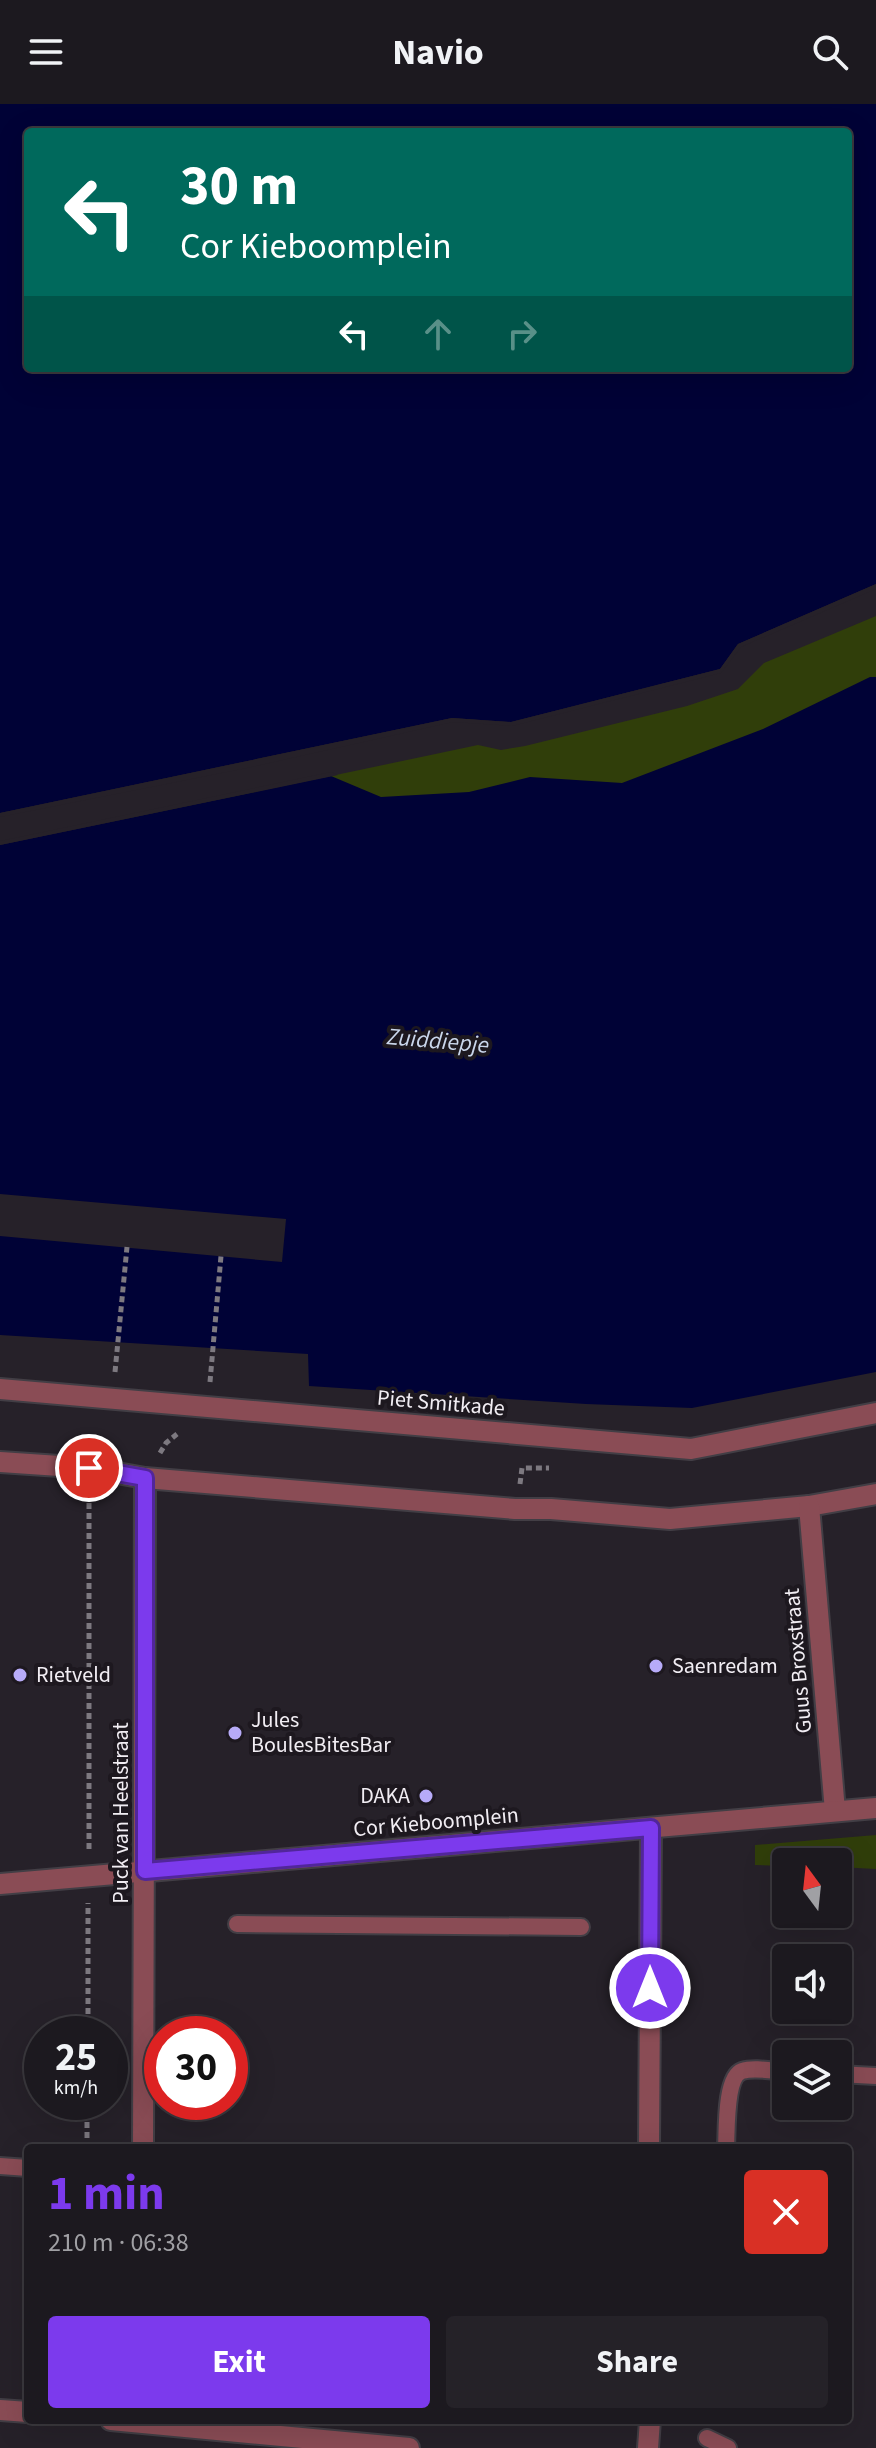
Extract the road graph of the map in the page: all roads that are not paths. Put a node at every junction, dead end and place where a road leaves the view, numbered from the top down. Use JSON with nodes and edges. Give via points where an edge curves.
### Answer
{"nodes":[{"id":1,"x":0,"y":1389,"type":"edge"},
{"id":2,"x":876,"y":1413,"type":"edge"},
{"id":3,"x":0,"y":1462,"type":"edge"},
{"id":4,"x":145,"y":1478,"type":"junction"},
{"id":5,"x":876,"y":1494,"type":"edge"},
{"id":6,"x":809,"y":1506,"type":"junction"},
{"id":7,"x":876,"y":1808,"type":"edge"},
{"id":8,"x":835,"y":1811,"type":"junction"},
{"id":9,"x":651,"y":1828,"type":"junction"},
{"id":10,"x":145,"y":1871,"type":"junction"},
{"id":11,"x":0,"y":1884,"type":"edge"},
{"id":12,"x":237,"y":1924,"type":"dead end"},
{"id":13,"x":581,"y":1927,"type":"dead end"},
{"id":14,"x":772,"y":2071,"type":"edge"},
{"id":15,"x":852,"y":2075,"type":"edge"},
{"id":16,"x":876,"y":2076,"type":"edge"},
{"id":17,"x":143,"y":2144,"type":"edge"},
{"id":18,"x":649,"y":2144,"type":"edge"},
{"id":19,"x":726,"y":2144,"type":"edge"},
{"id":20,"x":0,"y":2166,"type":"edge"},
{"id":21,"x":24,"y":2168,"type":"edge"},
{"id":22,"x":0,"y":2410,"type":"edge"},
{"id":23,"x":24,"y":2412,"type":"edge"},
{"id":24,"x":166,"y":2424,"type":"edge"},
{"id":25,"x":650,"y":2424,"type":"edge"},
{"id":26,"x":707,"y":2438,"type":"dead end"},
{"id":27,"x":409,"y":2448,"type":"edge"},
{"id":28,"x":648,"y":2448,"type":"edge"},
{"id":29,"x":728,"y":2448,"type":"edge"}],
"edges":[{"from":1,"to":2,"type":"street","name":"Piet Smitkade","via":[[691,1449]]},
{"from":3,"to":4,"type":"street"},
{"from":4,"to":6,"type":"street","via":[[670,1519]]},
{"from":4,"to":10,"type":"street","name":"Puck van Heelstraat"},
{"from":5,"to":6,"type":"street"},
{"from":6,"to":8,"type":"street","name":"Guus Broxstraat"},
{"from":7,"to":8,"type":"street","name":"Cor Kieboomplein"},
{"from":8,"to":9,"type":"street","name":"Cor Kieboomplein"},
{"from":9,"to":10,"type":"street","name":"Cor Kieboomplein"},
{"from":9,"to":18,"type":"street"},
{"from":10,"to":11,"type":"street","name":"Cor Kieboomplein"},
{"from":10,"to":17,"type":"street","name":"Puck van Heelstraat"},
{"from":12,"to":13,"type":"lane"},
{"from":14,"to":19,"type":"lane","via":[[736,2074],[730,2086]]},
{"from":15,"to":16,"type":"lane"},
{"from":20,"to":21,"type":"lane"},
{"from":22,"to":23,"type":"street"},
{"from":24,"to":27,"type":"street"},
{"from":25,"to":28,"type":"street"},
{"from":26,"to":29,"type":"lane"}]}
